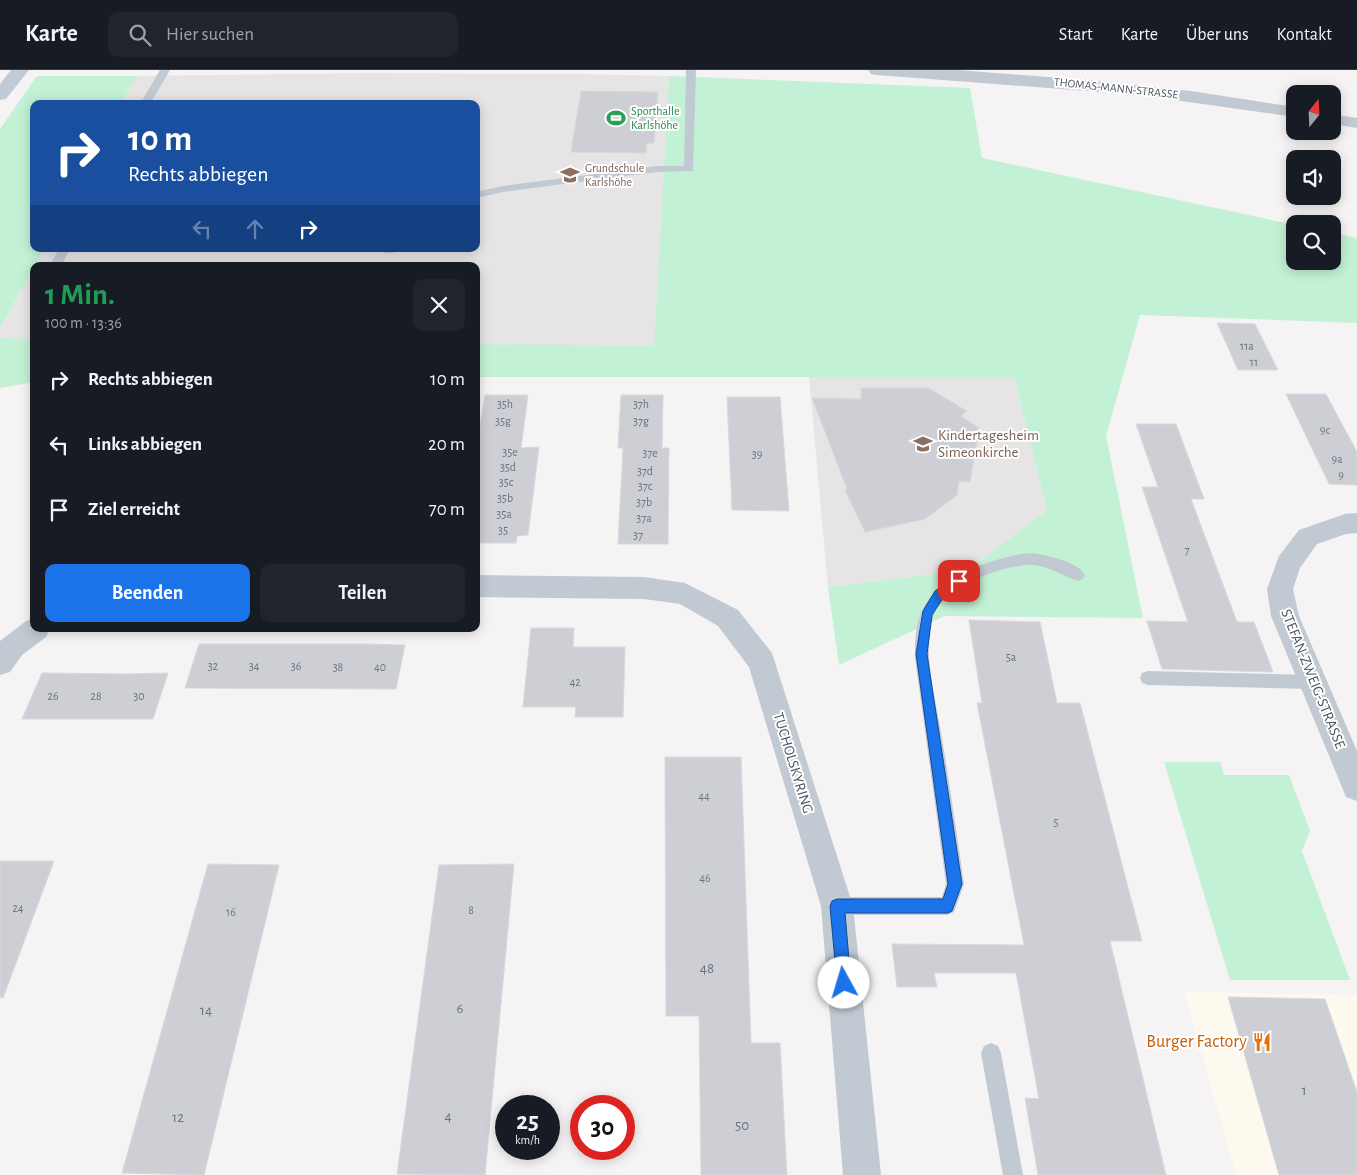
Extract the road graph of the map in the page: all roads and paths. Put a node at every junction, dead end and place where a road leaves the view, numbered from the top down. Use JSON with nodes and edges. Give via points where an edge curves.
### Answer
{"nodes":[{"id":1,"x":20,"y":70,"type":"edge"},
{"id":2,"x":165,"y":70,"type":"edge"},
{"id":3,"x":691,"y":70,"type":"edge"},
{"id":4,"x":877,"y":70,"type":"edge"},
{"id":5,"x":1088,"y":77,"type":"edge"},
{"id":6,"x":0,"y":95,"type":"edge"},
{"id":7,"x":147,"y":100,"type":"edge"},
{"id":8,"x":1286,"y":111,"type":"edge"},
{"id":9,"x":1341,"y":120,"type":"edge"},
{"id":10,"x":1357,"y":123,"type":"edge"},
{"id":11,"x":480,"y":195,"type":"edge"},
{"id":12,"x":1357,"y":523,"type":"edge"},
{"id":13,"x":1078,"y":575,"type":"dead end"},
{"id":14,"x":480,"y":586,"type":"edge"},
{"id":15,"x":32,"y":632,"type":"edge"},
{"id":16,"x":0,"y":663,"type":"edge"},
{"id":17,"x":1148,"y":678,"type":"dead end"},
{"id":18,"x":1312,"y":682,"type":"junction"},
{"id":19,"x":1357,"y":787,"type":"edge"},
{"id":20,"x":837,"y":906,"type":"junction"},
{"id":21,"x":991,"y":1053,"type":"dead end"},
{"id":22,"x":862,"y":1175,"type":"edge"},
{"id":23,"x":1013,"y":1175,"type":"edge"}],
"edges":[{"from":1,"to":6,"type":"main road"},
{"from":2,"to":7,"type":"lane"},
{"from":3,"to":11,"type":"lane","via":[[689,169],[657,169],[503,189]]},
{"from":4,"to":5,"type":"street","name":"THOMAS-MANN-STRASSE"},
{"from":5,"to":8,"type":"street","name":"THOMAS-MANN-STRASSE"},
{"from":9,"to":10,"type":"street"},
{"from":12,"to":18,"type":"street","name":"STEFAN-ZWEIG-STRASSE","via":[[1308,537],[1288,564],[1280,589],[1285,616]]},
{"from":13,"to":20,"type":"lane","via":[[1044,559],[1022,559],[992,566],[939,594],[927,615],[922,654],[955,884],[948,906]]},
{"from":14,"to":20,"type":"street","name":"TUCHOLSKYRING","via":[[644,588],[685,594],[728,618],[762,662]]},
{"from":15,"to":16,"type":"street"},
{"from":17,"to":18,"type":"lane"},
{"from":18,"to":19,"type":"street","name":"STEFAN-ZWEIG-STRASSE"},
{"from":20,"to":22,"type":"street","name":"TUCHOLSKYRING"},
{"from":21,"to":23,"type":"lane"}]}
